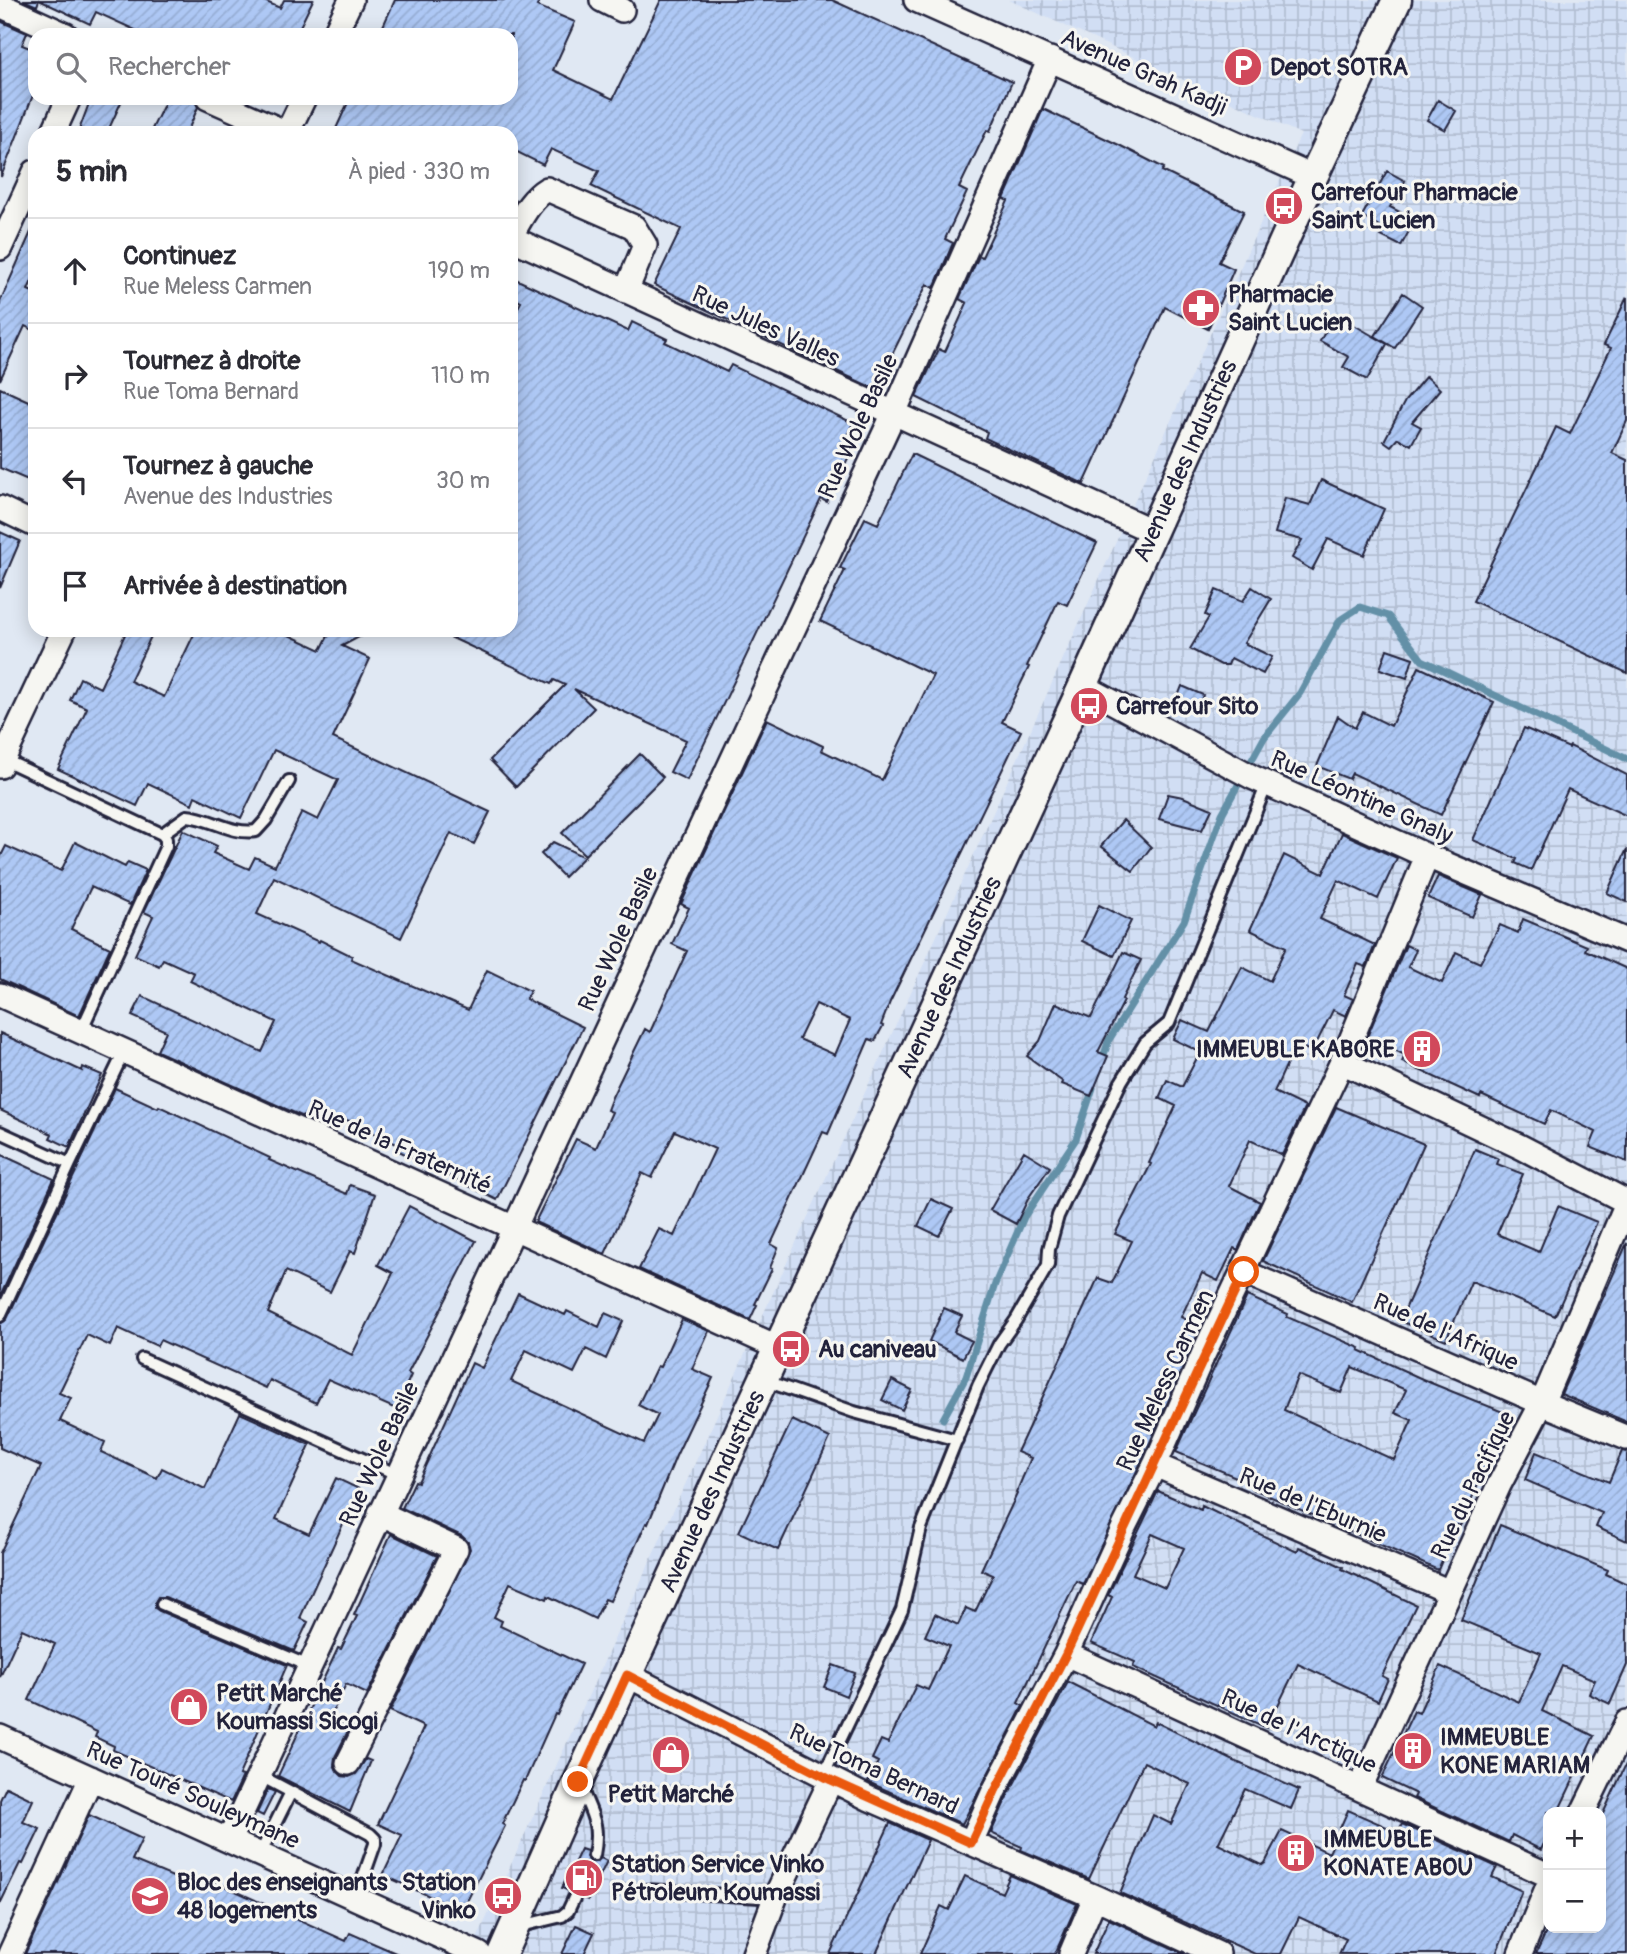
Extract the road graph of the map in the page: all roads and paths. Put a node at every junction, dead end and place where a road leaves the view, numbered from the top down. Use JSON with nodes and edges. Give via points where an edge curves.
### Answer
{"nodes":[{"id":1,"x":351,"y":0,"type":"edge"},
{"id":2,"x":916,"y":0,"type":"edge"},
{"id":3,"x":1397,"y":0,"type":"edge"},
{"id":4,"x":0,"y":5,"type":"edge"},
{"id":5,"x":51,"y":28,"type":"edge"},
{"id":6,"x":337,"y":28,"type":"edge"},
{"id":7,"x":1050,"y":59,"type":"junction"},
{"id":8,"x":66,"y":105,"type":"edge"},
{"id":9,"x":224,"y":105,"type":"edge"},
{"id":10,"x":301,"y":105,"type":"edge"},
{"id":11,"x":56,"y":126,"type":"edge"},
{"id":12,"x":271,"y":126,"type":"edge"},
{"id":13,"x":290,"y":126,"type":"edge"},
{"id":14,"x":1313,"y":177,"type":"junction"},
{"id":15,"x":28,"y":187,"type":"edge"},
{"id":16,"x":518,"y":225,"type":"edge"},
{"id":17,"x":518,"y":240,"type":"edge"},
{"id":18,"x":0,"y":248,"type":"edge"},
{"id":19,"x":626,"y":291,"type":"junction"},
{"id":20,"x":894,"y":413,"type":"junction"},
{"id":21,"x":0,"y":509,"type":"edge"},
{"id":22,"x":28,"y":521,"type":"edge"},
{"id":23,"x":1152,"y":531,"type":"junction"},
{"id":24,"x":61,"y":637,"type":"edge"},
{"id":25,"x":1083,"y":686,"type":"junction"},
{"id":26,"x":2,"y":763,"type":"edge"},
{"id":27,"x":1259,"y":780,"type":"junction"},
{"id":28,"x":289,"y":781,"type":"dead end"},
{"id":29,"x":162,"y":834,"type":"junction"},
{"id":30,"x":1427,"y":856,"type":"junction"},
{"id":31,"x":1627,"y":941,"type":"edge"},
{"id":32,"x":0,"y":995,"type":"edge"},
{"id":33,"x":81,"y":1031,"type":"junction"},
{"id":34,"x":124,"y":1052,"type":"junction"},
{"id":35,"x":1342,"y":1062,"type":"junction"},
{"id":36,"x":0,"y":1132,"type":"edge"},
{"id":37,"x":70,"y":1164,"type":"junction"},
{"id":38,"x":1627,"y":1203,"type":"edge"},
{"id":39,"x":513,"y":1227,"type":"junction"},
{"id":40,"x":1244,"y":1272,"type":"junction"},
{"id":41,"x":0,"y":1316,"type":"edge"},
{"id":42,"x":779,"y":1348,"type":"junction"},
{"id":43,"x":142,"y":1359,"type":"dead end"},
{"id":44,"x":763,"y":1381,"type":"junction"},
{"id":45,"x":1542,"y":1403,"type":"junction"},
{"id":46,"x":1627,"y":1438,"type":"edge"},
{"id":47,"x":957,"y":1440,"type":"junction"},
{"id":48,"x":1156,"y":1465,"type":"junction"},
{"id":49,"x":398,"y":1475,"type":"junction"},
{"id":50,"x":380,"y":1513,"type":"junction"},
{"id":51,"x":1450,"y":1592,"type":"junction"},
{"id":52,"x":162,"y":1604,"type":"dead end"},
{"id":53,"x":1066,"y":1654,"type":"junction"},
{"id":54,"x":309,"y":1666,"type":"junction"},
{"id":55,"x":627,"y":1675,"type":"junction"},
{"id":56,"x":1627,"y":1722,"type":"edge"},
{"id":57,"x":0,"y":1737,"type":"edge"},
{"id":58,"x":348,"y":1763,"type":"dead end"},
{"id":59,"x":259,"y":1775,"type":"junction"},
{"id":60,"x":91,"y":1778,"type":"junction"},
{"id":61,"x":827,"y":1778,"type":"junction"},
{"id":62,"x":578,"y":1782,"type":"junction"},
{"id":63,"x":1360,"y":1787,"type":"junction"},
{"id":64,"x":291,"y":1792,"type":"junction"},
{"id":65,"x":1585,"y":1807,"type":"edge"},
{"id":66,"x":229,"y":1840,"type":"junction"},
{"id":67,"x":971,"y":1843,"type":"junction"},
{"id":68,"x":260,"y":1854,"type":"junction"},
{"id":69,"x":594,"y":1855,"type":"dead end"},
{"id":70,"x":1543,"y":1873,"type":"edge"},
{"id":71,"x":645,"y":1890,"type":"dead end"},
{"id":72,"x":576,"y":1894,"type":"dead end"},
{"id":73,"x":1095,"y":1897,"type":"junction"},
{"id":74,"x":356,"y":1898,"type":"junction"},
{"id":75,"x":775,"y":1898,"type":"junction"},
{"id":76,"x":1543,"y":1898,"type":"edge"},
{"id":77,"x":514,"y":1927,"type":"junction"},
{"id":78,"x":10,"y":1954,"type":"edge"},
{"id":79,"x":479,"y":1954,"type":"edge"},
{"id":80,"x":502,"y":1954,"type":"edge"},
{"id":81,"x":754,"y":1954,"type":"edge"},
{"id":82,"x":1071,"y":1954,"type":"edge"},
{"id":83,"x":1218,"y":1954,"type":"edge"},
{"id":84,"x":1520,"y":1954,"type":"edge"}],
"edges":[{"from":1,"to":6,"type":"street"},
{"from":2,"to":7,"type":"street","name":"Avenue Grah Kadji"},
{"from":3,"to":14,"type":"street","name":"Avenue des Industries"},
{"from":4,"to":5,"type":"street"},
{"from":7,"to":14,"type":"street","name":"Avenue Grah Kadji"},
{"from":7,"to":20,"type":"street","name":"Rue Wole Basile"},
{"from":8,"to":11,"type":"street"},
{"from":9,"to":12,"type":"street"},
{"from":10,"to":13,"type":"street"},
{"from":14,"to":23,"type":"street","name":"Avenue des Industries"},
{"from":15,"to":18,"type":"street"},
{"from":16,"to":19,"type":"street","via":[[537,195],[547,189],[634,228],[645,245]]},
{"from":17,"to":19,"type":"street","name":"Rue Jules Valles"},
{"from":19,"to":20,"type":"street","name":"Rue Jules Valles"},
{"from":20,"to":23,"type":"street","name":"Rue Jules Valles"},
{"from":20,"to":39,"type":"street","name":"Rue Wole Basile"},
{"from":21,"to":22,"type":"street"},
{"from":23,"to":25,"type":"street","name":"Avenue des Industries"},
{"from":24,"to":26,"type":"street"},
{"from":25,"to":27,"type":"street","name":"Rue Léontine Gnaly"},
{"from":25,"to":42,"type":"street","name":"Avenue des Industries"},
{"from":26,"to":29,"type":"lane"},
{"from":27,"to":30,"type":"street","name":"Rue Léontine Gnaly"},
{"from":27,"to":47,"type":"lane","via":[[1169,1023],[1145,1043],[1121,1082],[1058,1216],[1048,1265],[999,1344]]},
{"from":28,"to":29,"type":"lane","via":[[256,831],[243,833],[187,816]]},
{"from":29,"to":33,"type":"lane","via":[[166,846]]},
{"from":30,"to":31,"type":"street","name":"Rue Léontine Gnaly"},
{"from":30,"to":35,"type":"street","name":"Rue Meless Carmen"},
{"from":32,"to":33,"type":"street","name":"Rue de la Fraternité"},
{"from":33,"to":34,"type":"street","name":"Rue de la Fraternité"},
{"from":34,"to":37,"type":"lane"},
{"from":34,"to":39,"type":"street","name":"Rue de la Fraternité"},
{"from":35,"to":38,"type":"street"},
{"from":35,"to":40,"type":"street","name":"Rue Meless Carmen"},
{"from":36,"to":37,"type":"lane"},
{"from":37,"to":41,"type":"lane"},
{"from":38,"to":45,"type":"street","name":"Rue du Pacifique"},
{"from":39,"to":42,"type":"street","name":"Rue de la Fraternité"},
{"from":39,"to":49,"type":"street","name":"Rue Wole Basile"},
{"from":40,"to":45,"type":"street","name":"Rue de l'Afrique"},
{"from":40,"to":48,"type":"street","name":"Rue Meless Carmen"},
{"from":42,"to":44,"type":"street","name":"Avenue des Industries"},
{"from":43,"to":49,"type":"lane"},
{"from":44,"to":47,"type":"lane"},
{"from":44,"to":55,"type":"street","name":"Avenue des Industries"},
{"from":45,"to":46,"type":"street","name":"Rue de l'Afrique"},
{"from":45,"to":51,"type":"street","name":"Rue du Pacifique"},
{"from":47,"to":61,"type":"lane","via":[[921,1528],[902,1610]]},
{"from":48,"to":51,"type":"street","name":"Rue de l'Eburnie"},
{"from":48,"to":53,"type":"street","name":"Rue Meless Carmen"},
{"from":49,"to":50,"type":"street","name":"Rue Wole Basile"},
{"from":50,"to":54,"type":"street","name":"Rue Wole Basile"},
{"from":50,"to":58,"type":"street","via":[[456,1549]]},
{"from":51,"to":63,"type":"street","name":"Rue du Pacifique"},
{"from":52,"to":54,"type":"lane"},
{"from":53,"to":63,"type":"street","name":"Rue de l'Arctique"},
{"from":53,"to":67,"type":"street","name":"Rue Meless Carmen"},
{"from":54,"to":59,"type":"street","name":"Rue Wole Basile"},
{"from":55,"to":61,"type":"street","name":"Rue Toma Bernard"},
{"from":55,"to":62,"type":"street","name":"Avenue des Industries"},
{"from":56,"to":65,"type":"street"},
{"from":57,"to":60,"type":"street","name":"Rue Touré Souleymane"},
{"from":59,"to":64,"type":"lane"},
{"from":59,"to":66,"type":"street","name":"Rue Wole Basile"},
{"from":60,"to":66,"type":"street","name":"Rue Touré Souleymane"},
{"from":60,"to":78,"type":"street"},
{"from":61,"to":67,"type":"street","name":"Rue Toma Bernard"},
{"from":61,"to":75,"type":"street"},
{"from":62,"to":69,"type":"lane","via":[[597,1825]]},
{"from":62,"to":77,"type":"street","name":"Avenue des Industries"},
{"from":63,"to":70,"type":"street","name":"Rue de l'Arctique"},
{"from":64,"to":68,"type":"lane"},
{"from":64,"to":74,"type":"lane","via":[[375,1839]]},
{"from":66,"to":68,"type":"street","name":"Rue Touré Souleymane"},
{"from":67,"to":73,"type":"street","name":"Rue Toma Bernard"},
{"from":68,"to":74,"type":"street","name":"Rue Touré Souleymane"},
{"from":71,"to":75,"type":"lane"},
{"from":72,"to":77,"type":"lane","via":[[562,1916]]},
{"from":73,"to":82,"type":"street"},
{"from":73,"to":83,"type":"street","name":"Rue Toma Bernard"},
{"from":74,"to":79,"type":"street","name":"Rue Touré Souleymane"},
{"from":75,"to":81,"type":"street"},
{"from":76,"to":84,"type":"street"},
{"from":77,"to":80,"type":"street","name":"Avenue des Industries"}]}
